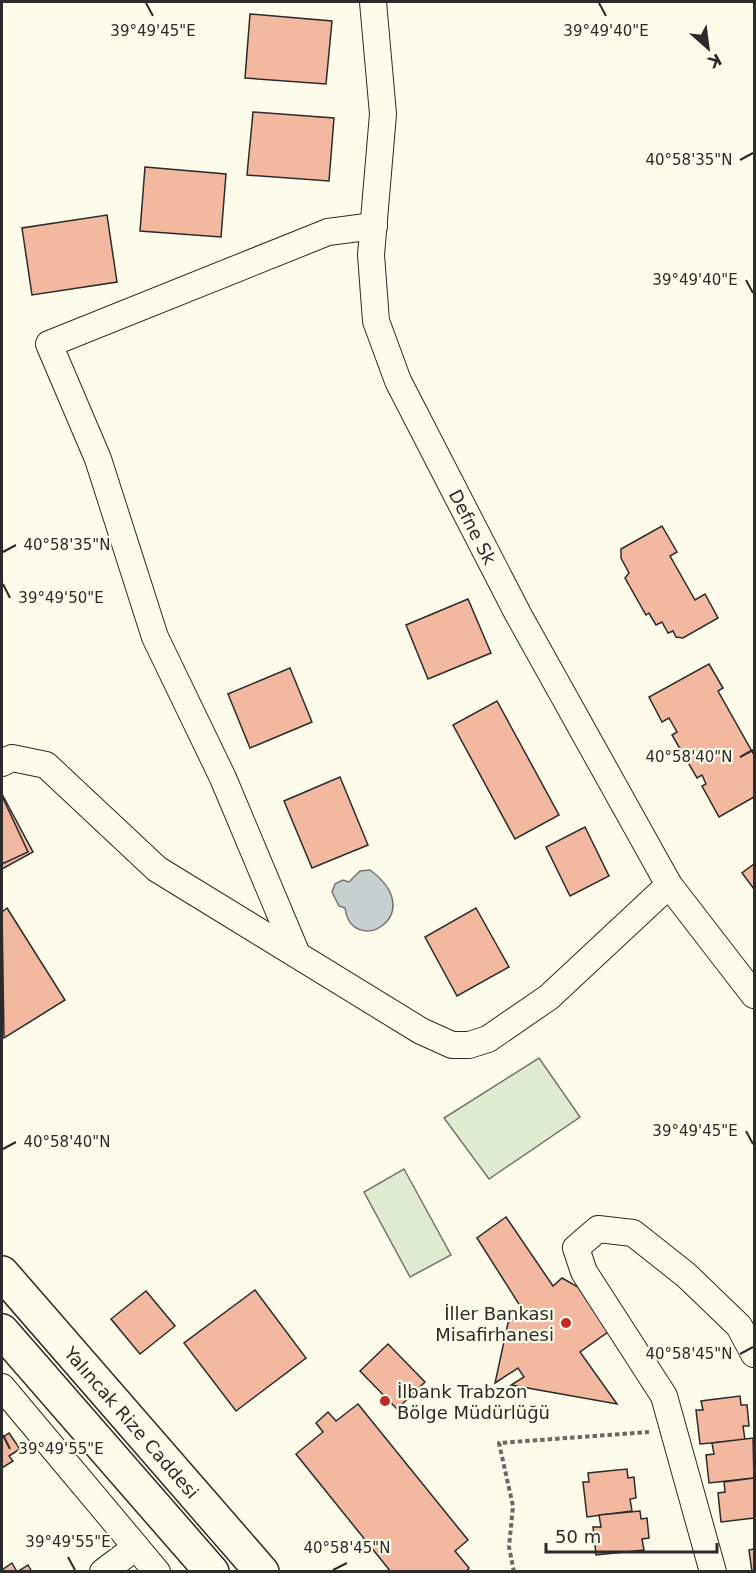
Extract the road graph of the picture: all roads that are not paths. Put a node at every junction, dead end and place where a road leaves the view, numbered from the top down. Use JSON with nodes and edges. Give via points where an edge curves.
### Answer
{"nodes":[{"id":1,"x":373,"y":2,"type":"edge"},
{"id":2,"x":374,"y":226,"type":"junction"},
{"id":3,"x":2,"y":763,"type":"edge"},
{"id":4,"x":669,"y":885,"type":"junction"},
{"id":5,"x":296,"y":952,"type":"junction"},
{"id":6,"x":754,"y":995,"type":"edge"},
{"id":7,"x":2,"y":1273,"type":"edge"},
{"id":8,"x":2,"y":1330,"type":"edge"},
{"id":9,"x":754,"y":1354,"type":"edge"},
{"id":10,"x":2,"y":1387,"type":"edge"},
{"id":11,"x":136,"y":1547,"type":"junction"},
{"id":12,"x":103,"y":1572,"type":"edge"},
{"id":13,"x":157,"y":1572,"type":"edge"},
{"id":14,"x":212,"y":1572,"type":"edge"},
{"id":15,"x":262,"y":1572,"type":"edge"},
{"id":16,"x":713,"y":1572,"type":"edge"}],
"edges":[{"from":1,"to":2,"type":"street","name":"Defne Sk","via":[[383,114]]},
{"from":2,"to":4,"type":"street","name":"Defne Sk","via":[[371,255],[376,321],[398,381],[518,614]]},
{"from":2,"to":5,"type":"street","via":[[328,232],[50,344],[98,459],[155,637],[223,778]]},
{"from":3,"to":5,"type":"street","via":[[12,758],[46,765],[157,869]]},
{"from":4,"to":5,"type":"street","via":[[549,997],[488,1039],[469,1045],[452,1045],[421,1031]]},
{"from":4,"to":6,"type":"street","name":"Defne Sk"},
{"from":7,"to":15,"type":"highway","name":"Yalıncak Rize Caddesi"},
{"from":8,"to":14,"type":"highway","name":"Yalıncak Rize Caddesi"},
{"from":9,"to":16,"type":"street","via":[[739,1326],[686,1275],[633,1233],[598,1229],[576,1248],[584,1272],[664,1396]]},
{"from":10,"to":11,"type":"street"},
{"from":11,"to":12,"type":"street"},
{"from":11,"to":13,"type":"street"}]}
